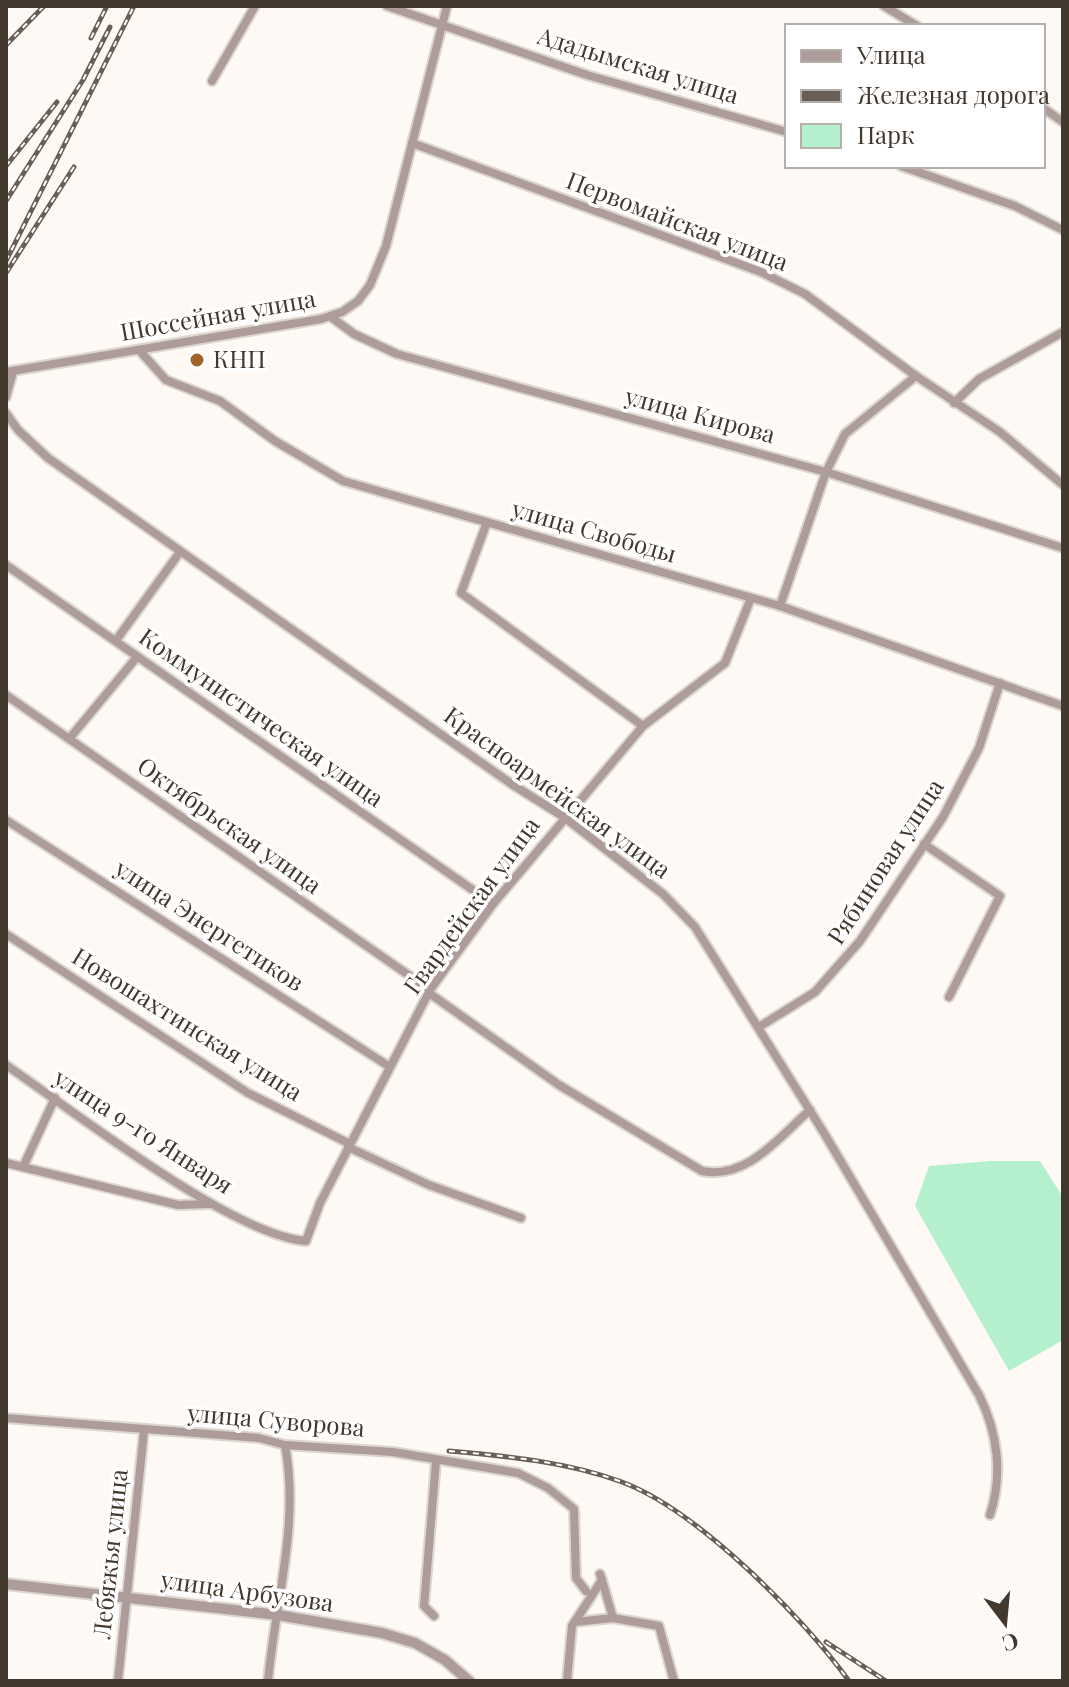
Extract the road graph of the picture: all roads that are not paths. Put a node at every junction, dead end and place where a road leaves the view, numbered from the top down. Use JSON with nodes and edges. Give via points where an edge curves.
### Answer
{"nodes":[{"id":1,"x":255,"y":6,"type":"edge"},
{"id":2,"x":387,"y":6,"type":"edge"},
{"id":3,"x":447,"y":6,"type":"edge"},
{"id":4,"x":884,"y":6,"type":"edge"},
{"id":5,"x":442,"y":23,"type":"junction"},
{"id":6,"x":914,"y":24,"type":"edge"},
{"id":7,"x":212,"y":81,"type":"dead end"},
{"id":8,"x":1045,"y":109,"type":"edge"},
{"id":9,"x":1063,"y":122,"type":"edge"},
{"id":10,"x":785,"y":131,"type":"edge"},
{"id":11,"x":412,"y":143,"type":"junction"},
{"id":12,"x":907,"y":168,"type":"edge"},
{"id":13,"x":1063,"y":230,"type":"edge"},
{"id":14,"x":331,"y":317,"type":"junction"},
{"id":15,"x":1063,"y":332,"type":"edge"},
{"id":16,"x":139,"y":350,"type":"junction"},
{"id":17,"x":9,"y":372,"type":"edge"},
{"id":18,"x":916,"y":376,"type":"junction"},
{"id":19,"x":6,"y":397,"type":"edge"},
{"id":20,"x":954,"y":403,"type":"junction"},
{"id":21,"x":6,"y":413,"type":"edge"},
{"id":22,"x":826,"y":472,"type":"junction"},
{"id":23,"x":1063,"y":485,"type":"edge"},
{"id":24,"x":487,"y":522,"type":"junction"},
{"id":25,"x":1063,"y":548,"type":"edge"},
{"id":26,"x":180,"y":552,"type":"junction"},
{"id":27,"x":6,"y":565,"type":"edge"},
{"id":28,"x":751,"y":598,"type":"junction"},
{"id":29,"x":780,"y":606,"type":"junction"},
{"id":30,"x":117,"y":639,"type":"junction"},
{"id":31,"x":137,"y":657,"type":"junction"},
{"id":32,"x":1000,"y":683,"type":"junction"},
{"id":33,"x":6,"y":695,"type":"edge"},
{"id":34,"x":1063,"y":706,"type":"edge"},
{"id":35,"x":643,"y":726,"type":"junction"},
{"id":36,"x":69,"y":739,"type":"junction"},
{"id":37,"x":564,"y":817,"type":"junction"},
{"id":38,"x":6,"y":820,"type":"edge"},
{"id":39,"x":924,"y":844,"type":"junction"},
{"id":40,"x":493,"y":904,"type":"junction"},
{"id":41,"x":6,"y":934,"type":"edge"},
{"id":42,"x":429,"y":992,"type":"junction"},
{"id":43,"x":949,"y":997,"type":"dead end"},
{"id":44,"x":759,"y":1027,"type":"junction"},
{"id":45,"x":6,"y":1065,"type":"edge"},
{"id":46,"x":390,"y":1067,"type":"junction"},
{"id":47,"x":55,"y":1098,"type":"junction"},
{"id":48,"x":810,"y":1110,"type":"junction"},
{"id":49,"x":349,"y":1145,"type":"junction"},
{"id":50,"x":6,"y":1163,"type":"edge"},
{"id":51,"x":23,"y":1167,"type":"junction"},
{"id":52,"x":210,"y":1204,"type":"junction"},
{"id":53,"x":521,"y":1218,"type":"dead end"},
{"id":54,"x":306,"y":1241,"type":"joint"},
{"id":55,"x":6,"y":1418,"type":"edge"},
{"id":56,"x":144,"y":1431,"type":"junction"},
{"id":57,"x":285,"y":1445,"type":"junction"},
{"id":58,"x":436,"y":1461,"type":"junction"},
{"id":59,"x":990,"y":1515,"type":"dead end"},
{"id":60,"x":6,"y":1584,"type":"edge"},
{"id":61,"x":586,"y":1591,"type":"dead end"},
{"id":62,"x":126,"y":1596,"type":"junction"},
{"id":63,"x":278,"y":1615,"type":"junction"},
{"id":64,"x":434,"y":1616,"type":"dead end"},
{"id":65,"x":613,"y":1618,"type":"junction"},
{"id":66,"x":575,"y":1622,"type":"junction"},
{"id":67,"x":118,"y":1681,"type":"edge"},
{"id":68,"x":268,"y":1681,"type":"edge"},
{"id":69,"x":469,"y":1681,"type":"edge"},
{"id":70,"x":567,"y":1681,"type":"edge"},
{"id":71,"x":674,"y":1681,"type":"edge"}],
"edges":[{"from":1,"to":7,"type":"street"},
{"from":2,"to":5,"type":"street","name":"Ададымская улица"},
{"from":3,"to":5,"type":"street","name":"Шоссейная улица"},
{"from":4,"to":6,"type":"street"},
{"from":5,"to":10,"type":"street","name":"Ададымская улица","via":[[587,75]]},
{"from":5,"to":11,"type":"street","name":"Шоссейная улица"},
{"from":8,"to":9,"type":"street"},
{"from":11,"to":14,"type":"street","name":"Шоссейная улица","via":[[386,246],[370,285],[358,301]]},
{"from":11,"to":18,"type":"street","name":"Первомайская улица","via":[[761,272],[805,294]]},
{"from":12,"to":13,"type":"street","via":[[1015,206]]},
{"from":14,"to":16,"type":"street","name":"Шоссейная улица"},
{"from":14,"to":22,"type":"street","name":"улица Кирова","via":[[397,354]]},
{"from":15,"to":20,"type":"street","via":[[979,379]]},
{"from":16,"to":17,"type":"street","name":"Шоссейная улица"},
{"from":16,"to":24,"type":"street","name":"улица Свободы","via":[[166,380],[220,401],[343,481]]},
{"from":17,"to":19,"type":"street"},
{"from":18,"to":20,"type":"street","name":"Первомайская улица"},
{"from":18,"to":22,"type":"street","via":[[851,427]]},
{"from":20,"to":23,"type":"street","name":"Первомайская улица","via":[[1000,432]]},
{"from":21,"to":26,"type":"street","name":"Красноармейская улица","via":[[48,458]]},
{"from":22,"to":25,"type":"street","name":"улица Кирова"},
{"from":22,"to":29,"type":"street"},
{"from":24,"to":28,"type":"street","name":"улица Свободы"},
{"from":24,"to":35,"type":"street","via":[[461,593]]},
{"from":26,"to":30,"type":"street"},
{"from":26,"to":37,"type":"street","name":"Красноармейская улица"},
{"from":27,"to":30,"type":"street","name":"Коммунистическая улица"},
{"from":28,"to":29,"type":"street","name":"улица Свободы"},
{"from":28,"to":35,"type":"street","name":"Гвардейская улица","via":[[719,670]]},
{"from":29,"to":32,"type":"street","name":"улица Свободы"},
{"from":30,"to":31,"type":"street","name":"Коммунистическая улица"},
{"from":31,"to":36,"type":"street"},
{"from":31,"to":40,"type":"street","name":"Коммунистическая улица"},
{"from":32,"to":34,"type":"street","name":"улица Свободы"},
{"from":32,"to":39,"type":"street","name":"Рябиновая улица","via":[[979,748]]},
{"from":33,"to":36,"type":"street","name":"Октябрьская улица"},
{"from":35,"to":37,"type":"street","name":"Гвардейская улица"},
{"from":36,"to":42,"type":"street","name":"Октябрьская улица"},
{"from":37,"to":40,"type":"street","name":"Гвардейская улица"},
{"from":37,"to":44,"type":"street","name":"Красноармейская улица","via":[[686,916]]},
{"from":38,"to":46,"type":"street","name":"улица Энергетиков"},
{"from":39,"to":43,"type":"street","via":[[1000,896]]},
{"from":39,"to":44,"type":"street","name":"Рябиновая улица","via":[[830,979]]},
{"from":40,"to":42,"type":"street","name":"Гвардейская улица"},
{"from":41,"to":49,"type":"street","name":"Новошахтинская улица","via":[[248,1093]]},
{"from":42,"to":46,"type":"street","name":"Гвардейская улица"},
{"from":42,"to":48,"type":"street","name":"Октябрьская улица","via":[[559,1085],[702,1171],[726,1173],[750,1163]]},
{"from":44,"to":48,"type":"street","name":"Красноармейская улица"},
{"from":45,"to":47,"type":"street","name":"улица 9-го Января"},
{"from":46,"to":49,"type":"street","name":"Гвардейская улица"},
{"from":47,"to":51,"type":"street"},
{"from":47,"to":52,"type":"street","name":"улица 9-го Января"},
{"from":48,"to":59,"type":"street","name":"Красноармейская улица","via":[[986,1410],[998,1464]]},
{"from":49,"to":53,"type":"street","name":"Новошахтинская улица","via":[[429,1185]]},
{"from":49,"to":54,"type":"street","name":"Гвардейская улица"},
{"from":50,"to":51,"type":"street"},
{"from":51,"to":52,"type":"street","via":[[178,1205]]},
{"from":52,"to":54,"type":"street","name":"улица 9-го Января","via":[[289,1240]]},
{"from":55,"to":56,"type":"street","name":"улица Суворова"},
{"from":56,"to":57,"type":"street","name":"улица Суворова","via":[[259,1438]]},
{"from":56,"to":62,"type":"street","name":"Лебяжья улица"},
{"from":57,"to":58,"type":"street","name":"улица Суворова","via":[[393,1452]]},
{"from":57,"to":63,"type":"street","via":[[288,1516]]},
{"from":58,"to":61,"type":"street","name":"улица Суворова","via":[[518,1473],[568,1503],[576,1514],[576,1578]]},
{"from":58,"to":64,"type":"street","via":[[424,1606]]},
{"from":60,"to":62,"type":"street","name":"улица Арбузова"},
{"from":62,"to":63,"type":"street","name":"улица Арбузова"},
{"from":62,"to":67,"type":"street","name":"Лебяжья улица"},
{"from":63,"to":68,"type":"street"},
{"from":63,"to":69,"type":"street","name":"улица Арбузова","via":[[415,1643]]},
{"from":65,"to":66,"type":"street"},
{"from":65,"to":66,"type":"street","via":[[601,1577]]},
{"from":65,"to":71,"type":"street","via":[[659,1626]]},
{"from":66,"to":70,"type":"street"}]}
